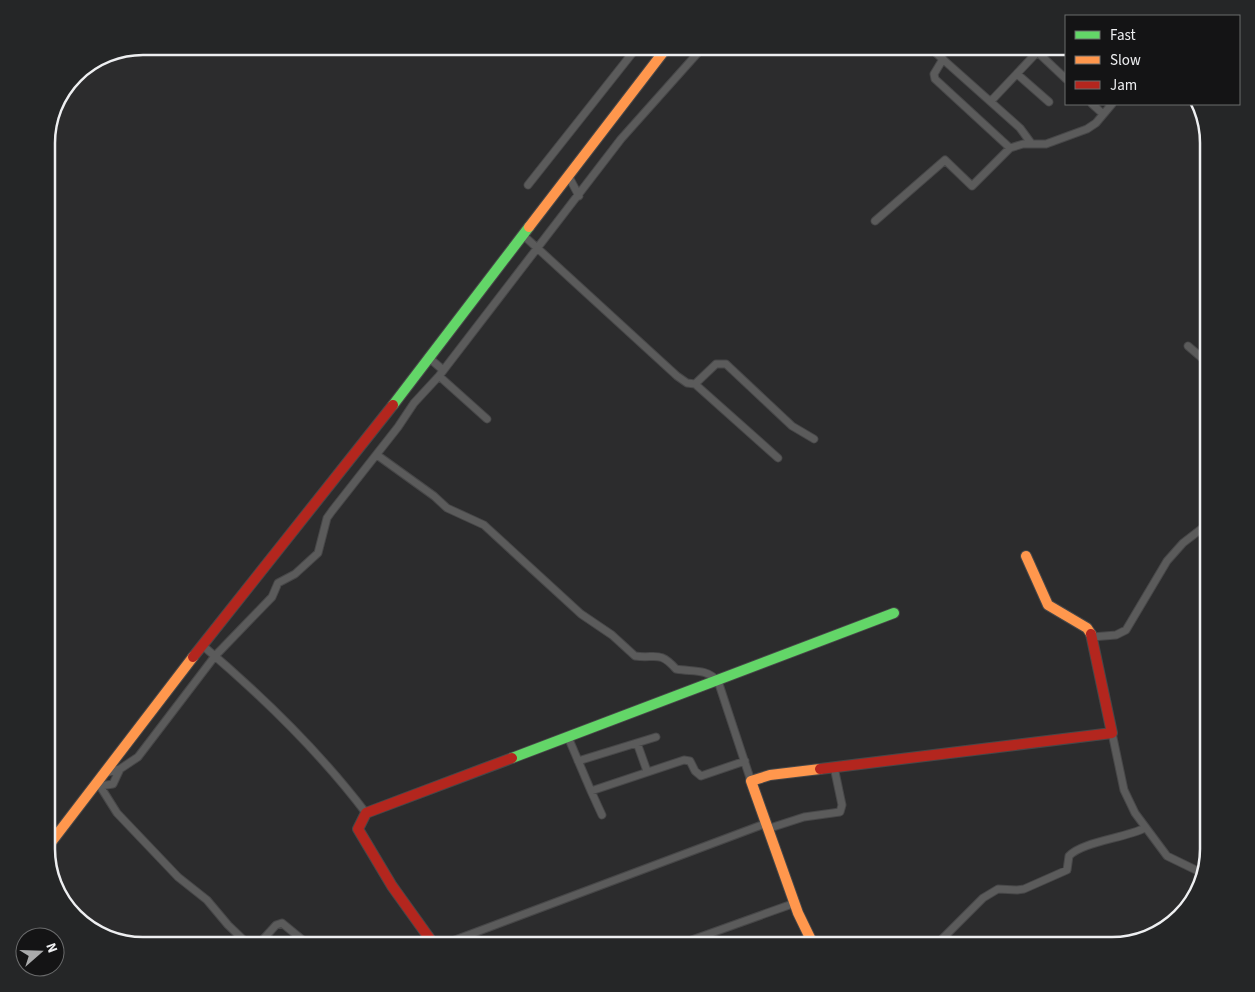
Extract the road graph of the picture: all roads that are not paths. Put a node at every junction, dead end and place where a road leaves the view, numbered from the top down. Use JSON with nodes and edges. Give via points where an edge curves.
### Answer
{"nodes":[{"id":1,"x":631,"y":55,"type":"edge"},
{"id":2,"x":661,"y":55,"type":"edge"},
{"id":3,"x":696,"y":55,"type":"edge"},
{"id":4,"x":938,"y":55,"type":"edge"},
{"id":5,"x":1034,"y":55,"type":"edge"},
{"id":6,"x":1045,"y":55,"type":"edge"},
{"id":7,"x":943,"y":59,"type":"junction"},
{"id":8,"x":1017,"y":74,"type":"junction"},
{"id":9,"x":1065,"y":78,"type":"edge"},
{"id":10,"x":992,"y":102,"type":"junction"},
{"id":11,"x":1049,"y":102,"type":"dead end"},
{"id":12,"x":1093,"y":105,"type":"edge"},
{"id":13,"x":1111,"y":105,"type":"edge"},
{"id":14,"x":1103,"y":114,"type":"junction"},
{"id":15,"x":1031,"y":143,"type":"junction"},
{"id":16,"x":1010,"y":148,"type":"junction"},
{"id":17,"x":569,"y":177,"type":"junction"},
{"id":18,"x":528,"y":185,"type":"dead end"},
{"id":19,"x":579,"y":196,"type":"junction"},
{"id":20,"x":875,"y":222,"type":"dead end"},
{"id":21,"x":523,"y":235,"type":"junction"},
{"id":22,"x":538,"y":249,"type":"junction"},
{"id":23,"x":1188,"y":346,"type":"dead end"},
{"id":24,"x":1200,"y":356,"type":"edge"},
{"id":25,"x":428,"y":357,"type":"junction"},
{"id":26,"x":441,"y":373,"type":"junction"},
{"id":27,"x":695,"y":384,"type":"junction"},
{"id":28,"x":487,"y":419,"type":"dead end"},
{"id":29,"x":814,"y":439,"type":"dead end"},
{"id":30,"x":377,"y":454,"type":"junction"},
{"id":31,"x":778,"y":458,"type":"dead end"},
{"id":32,"x":1200,"y":530,"type":"edge"},
{"id":33,"x":1026,"y":556,"type":"dead end"},
{"id":34,"x":894,"y":613,"type":"dead end"},
{"id":35,"x":1092,"y":636,"type":"junction"},
{"id":36,"x":202,"y":645,"type":"junction"},
{"id":37,"x":216,"y":656,"type":"junction"},
{"id":38,"x":718,"y":681,"type":"junction"},
{"id":39,"x":1112,"y":733,"type":"junction"},
{"id":40,"x":568,"y":737,"type":"junction"},
{"id":41,"x":656,"y":737,"type":"dead end"},
{"id":42,"x":637,"y":743,"type":"junction"},
{"id":43,"x":578,"y":761,"type":"junction"},
{"id":44,"x":745,"y":761,"type":"junction"},
{"id":45,"x":834,"y":767,"type":"junction"},
{"id":46,"x":120,"y":769,"type":"junction"},
{"id":47,"x":647,"y":771,"type":"junction"},
{"id":48,"x":105,"y":773,"type":"junction"},
{"id":49,"x":751,"y":780,"type":"junction"},
{"id":50,"x":98,"y":784,"type":"junction"},
{"id":51,"x":591,"y":791,"type":"junction"},
{"id":52,"x":366,"y":812,"type":"junction"},
{"id":53,"x":602,"y":815,"type":"dead end"},
{"id":54,"x":769,"y":825,"type":"junction"},
{"id":55,"x":1144,"y":828,"type":"junction"},
{"id":56,"x":55,"y":837,"type":"edge"},
{"id":57,"x":1197,"y":870,"type":"edge"},
{"id":58,"x":795,"y":902,"type":"junction"},
{"id":59,"x":241,"y":937,"type":"edge"},
{"id":60,"x":266,"y":937,"type":"edge"},
{"id":61,"x":300,"y":937,"type":"edge"},
{"id":62,"x":429,"y":937,"type":"edge"},
{"id":63,"x":464,"y":937,"type":"edge"},
{"id":64,"x":700,"y":937,"type":"edge"},
{"id":65,"x":809,"y":937,"type":"edge"},
{"id":66,"x":944,"y":937,"type":"edge"}],
"edges":[{"from":1,"to":18,"type":"street"},
{"from":2,"to":17,"type":"street"},
{"from":3,"to":19,"type":"street","via":[[621,140]]},
{"from":4,"to":7,"type":"street"},
{"from":5,"to":8,"type":"street"},
{"from":6,"to":9,"type":"street"},
{"from":7,"to":10,"type":"street"},
{"from":7,"to":16,"type":"street","via":[[934,74],[935,79]]},
{"from":8,"to":10,"type":"street"},
{"from":8,"to":11,"type":"street"},
{"from":10,"to":15,"type":"street"},
{"from":12,"to":14,"type":"street"},
{"from":13,"to":14,"type":"street"},
{"from":14,"to":15,"type":"street","via":[[1088,129],[1046,144]]},
{"from":15,"to":16,"type":"street"},
{"from":16,"to":20,"type":"street","via":[[972,186],[945,160]]},
{"from":17,"to":19,"type":"street"},
{"from":17,"to":21,"type":"street"},
{"from":19,"to":22,"type":"street"},
{"from":21,"to":22,"type":"street"},
{"from":21,"to":25,"type":"street"},
{"from":22,"to":26,"type":"street"},
{"from":22,"to":27,"type":"street","via":[[677,376]]},
{"from":23,"to":24,"type":"street"},
{"from":25,"to":26,"type":"street"},
{"from":25,"to":36,"type":"street","via":[[358,451]]},
{"from":26,"to":28,"type":"street"},
{"from":26,"to":30,"type":"street","via":[[414,403]]},
{"from":27,"to":29,"type":"street","via":[[716,364],[726,364],[792,426]]},
{"from":27,"to":31,"type":"street"},
{"from":30,"to":37,"type":"street","via":[[328,518],[318,553],[295,574],[281,580],[272,597]]},
{"from":30,"to":38,"type":"street","via":[[447,508],[484,525],[581,614],[635,656],[666,658],[676,669],[705,671]]},
{"from":32,"to":35,"type":"street","via":[[1167,561],[1126,630],[1116,635]]},
{"from":33,"to":35,"type":"street","via":[[1048,605],[1087,628]]},
{"from":34,"to":38,"type":"street"},
{"from":35,"to":39,"type":"street"},
{"from":36,"to":37,"type":"street"},
{"from":36,"to":48,"type":"street"},
{"from":37,"to":46,"type":"street","via":[[138,757]]},
{"from":37,"to":52,"type":"street","via":[[321,757]]},
{"from":38,"to":40,"type":"street"},
{"from":38,"to":44,"type":"street"},
{"from":39,"to":45,"type":"street"},
{"from":39,"to":55,"type":"street","via":[[1126,796]]},
{"from":40,"to":43,"type":"street"},
{"from":40,"to":52,"type":"street"},
{"from":41,"to":42,"type":"street"},
{"from":42,"to":43,"type":"street"},
{"from":42,"to":47,"type":"street"},
{"from":43,"to":51,"type":"street"},
{"from":44,"to":47,"type":"street","via":[[705,776],[698,775],[688,760]]},
{"from":44,"to":49,"type":"street"},
{"from":45,"to":49,"type":"street"},
{"from":45,"to":54,"type":"street","via":[[842,805],[840,812]]},
{"from":46,"to":48,"type":"street"},
{"from":46,"to":50,"type":"street","via":[[113,784]]},
{"from":47,"to":51,"type":"street"},
{"from":48,"to":50,"type":"street"},
{"from":49,"to":54,"type":"street"},
{"from":50,"to":56,"type":"street"},
{"from":50,"to":59,"type":"street","via":[[118,813],[178,877],[208,900]]},
{"from":51,"to":53,"type":"street"},
{"from":52,"to":62,"type":"street","via":[[358,829],[360,835]]},
{"from":54,"to":58,"type":"street"},
{"from":54,"to":63,"type":"street"},
{"from":55,"to":57,"type":"street","via":[[1167,856]]},
{"from":55,"to":66,"type":"street","via":[[1128,836],[1076,850],[1069,856],[1067,870],[1034,885],[1017,890],[998,889],[984,898]]},
{"from":58,"to":64,"type":"street"},
{"from":58,"to":65,"type":"street"},
{"from":60,"to":61,"type":"street","via":[[279,923]]}]}
